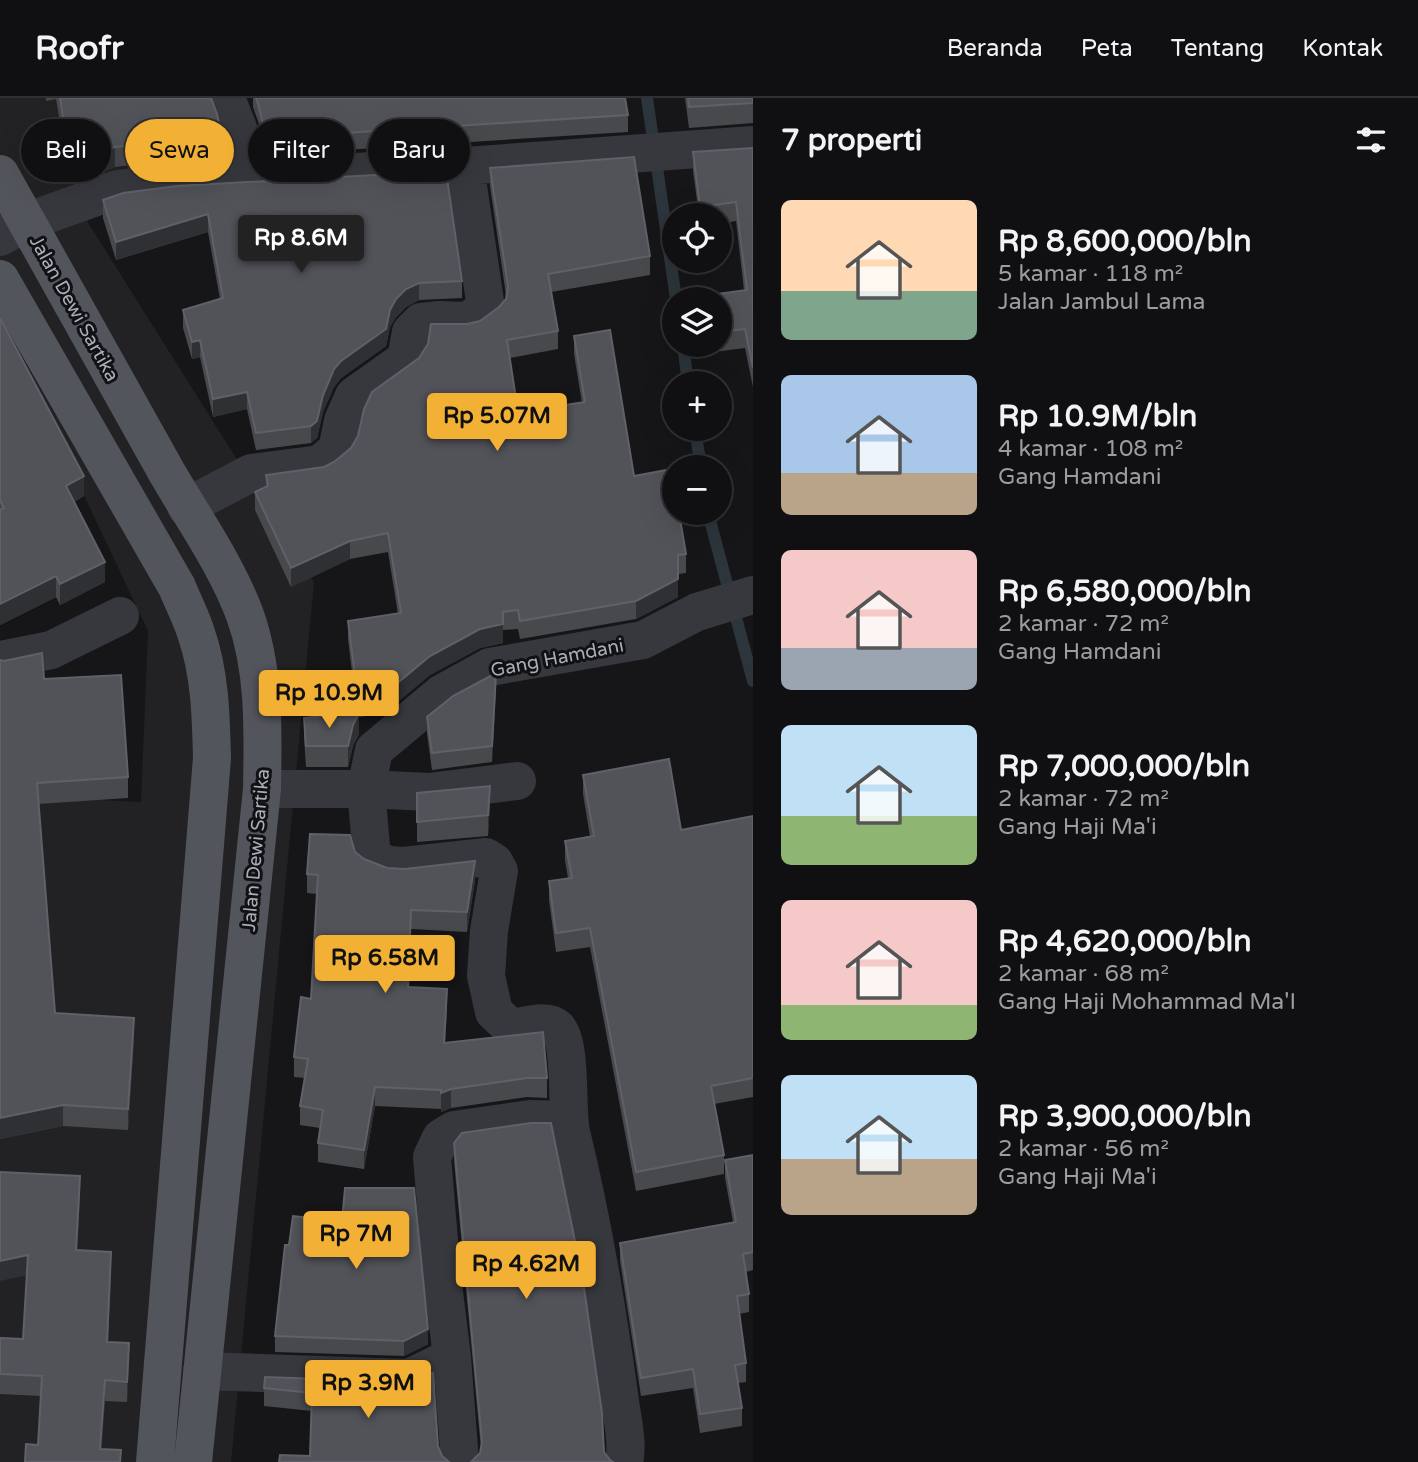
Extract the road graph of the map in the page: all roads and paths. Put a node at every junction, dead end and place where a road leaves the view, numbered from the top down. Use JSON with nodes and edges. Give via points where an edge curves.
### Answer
{"nodes":[{"id":1,"x":226,"y":98,"type":"edge"},
{"id":2,"x":753,"y":145,"type":"edge"},
{"id":3,"x":470,"y":166,"type":"edge"},
{"id":4,"x":0,"y":174,"type":"edge"},
{"id":5,"x":248,"y":177,"type":"joint"},
{"id":6,"x":467,"y":182,"type":"edge"},
{"id":7,"x":13,"y":229,"type":"edge"},
{"id":8,"x":0,"y":279,"type":"edge"},
{"id":9,"x":186,"y":507,"type":"junction"},
{"id":10,"x":750,"y":596,"type":"edge"},
{"id":11,"x":120,"y":616,"type":"dead end"},
{"id":12,"x":0,"y":660,"type":"edge"},
{"id":13,"x":517,"y":781,"type":"dead end"},
{"id":14,"x":262,"y":789,"type":"junction"},
{"id":15,"x":366,"y":789,"type":"junction"},
{"id":16,"x":569,"y":1121,"type":"junction"},
{"id":17,"x":452,"y":1357,"type":"junction"},
{"id":18,"x":202,"y":1371,"type":"junction"},
{"id":19,"x":155,"y":1462,"type":"edge"},
{"id":20,"x":193,"y":1462,"type":"edge"},
{"id":21,"x":460,"y":1462,"type":"edge"},
{"id":22,"x":624,"y":1462,"type":"edge"}],
"edges":[{"from":1,"to":5,"type":"street","via":[[238,128]]},
{"from":2,"to":3,"type":"street"},
{"from":4,"to":7,"type":"main road","name":"Jalan Dewi Sartika"},
{"from":5,"to":7,"type":"street","via":[[118,189]]},
{"from":6,"to":9,"type":"street","via":[[486,308],[468,321],[421,323],[411,332],[406,359],[354,396],[337,450],[320,464],[251,473]]},
{"from":7,"to":9,"type":"main road","name":"Jalan Dewi Sartika"},
{"from":8,"to":19,"type":"main road","via":[[177,587],[197,633],[211,710],[212,758]]},
{"from":9,"to":14,"type":"main road","name":"Jalan Dewi Sartika","via":[[227,574],[257,659]]},
{"from":10,"to":15,"type":"street","name":"Gang Hamdani","via":[[697,612],[643,640],[490,667],[441,694],[374,750]]},
{"from":11,"to":12,"type":"street","via":[[51,650]]},
{"from":13,"to":15,"type":"street","via":[[429,792]]},
{"from":14,"to":15,"type":"street"},
{"from":14,"to":18,"type":"main road","name":"Jalan Dewi Sartika"},
{"from":15,"to":16,"type":"street","name":"Gang Hamdani","via":[[372,858],[389,865],[486,857],[495,862],[499,871],[486,976],[494,1012],[511,1028],[548,1023],[557,1028],[565,1041]]},
{"from":16,"to":17,"type":"street","via":[[530,1119],[454,1130],[441,1138],[432,1157]]},
{"from":16,"to":22,"type":"street","via":[[614,1361]]},
{"from":17,"to":18,"type":"street","via":[[409,1378]]},
{"from":17,"to":21,"type":"street"},
{"from":18,"to":20,"type":"main road","name":"Jalan Dewi Sartika"}]}
